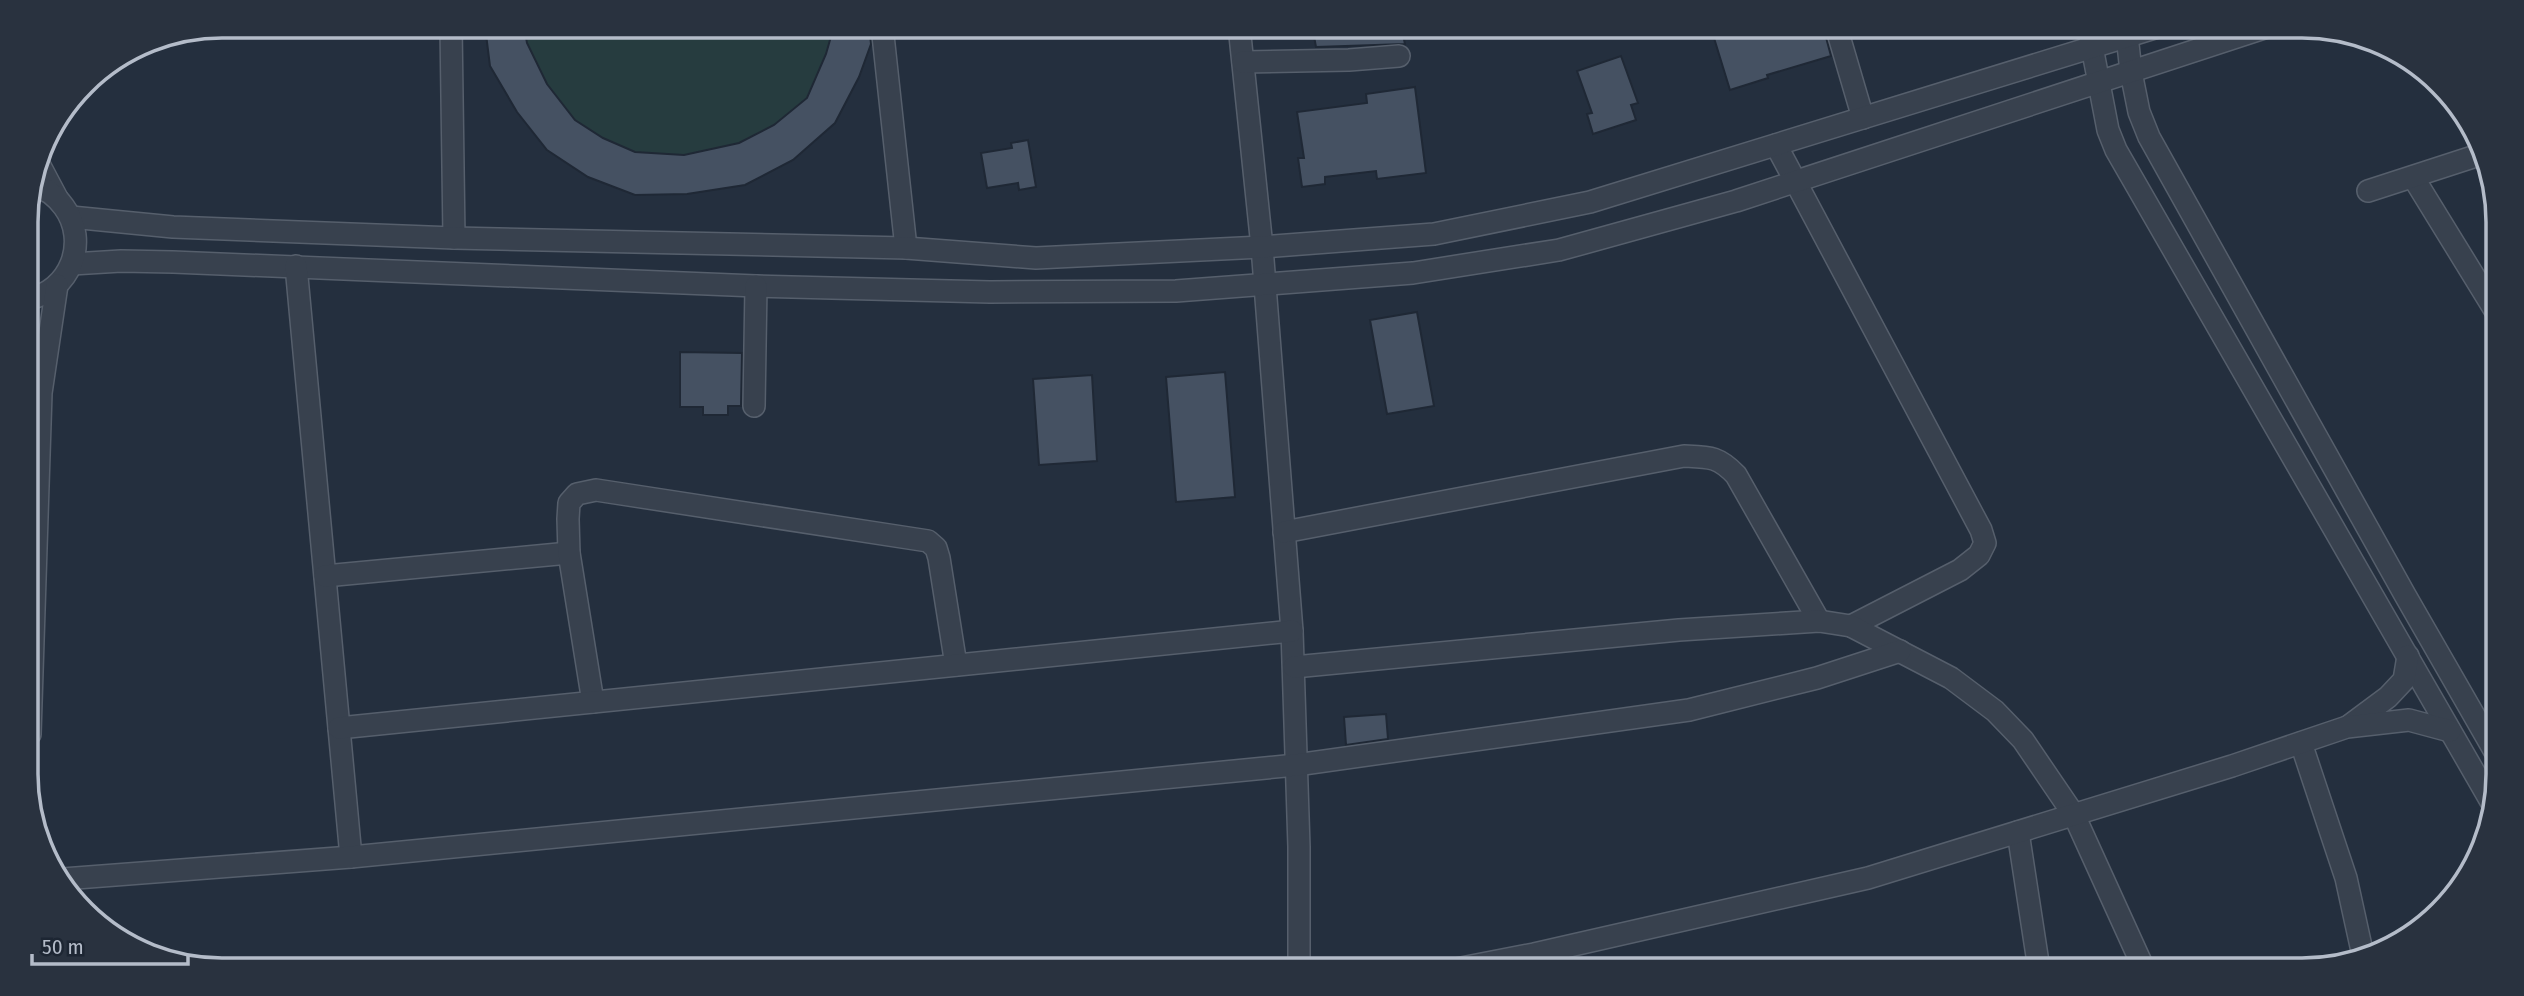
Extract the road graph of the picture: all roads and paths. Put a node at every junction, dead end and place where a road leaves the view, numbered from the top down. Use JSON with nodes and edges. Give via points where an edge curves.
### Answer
{"nodes":[{"id":1,"x":451,"y":38,"type":"edge"},
{"id":2,"x":883,"y":38,"type":"edge"},
{"id":3,"x":1240,"y":38,"type":"edge"},
{"id":4,"x":1840,"y":38,"type":"edge"},
{"id":5,"x":2088,"y":38,"type":"edge"},
{"id":6,"x":2091,"y":38,"type":"edge"},
{"id":7,"x":2129,"y":38,"type":"edge"},
{"id":8,"x":2234,"y":38,"type":"edge"},
{"id":9,"x":1399,"y":55,"type":"dead end"},
{"id":10,"x":1243,"y":62,"type":"junction"},
{"id":11,"x":2131,"y":72,"type":"junction"},
{"id":12,"x":2099,"y":83,"type":"junction"},
{"id":13,"x":1863,"y":118,"type":"junction"},
{"id":14,"x":1776,"y":145,"type":"junction"},
{"id":15,"x":2473,"y":157,"type":"edge"},
{"id":16,"x":45,"y":175,"type":"edge"},
{"id":17,"x":2413,"y":177,"type":"junction"},
{"id":18,"x":1796,"y":181,"type":"junction"},
{"id":19,"x":42,"y":189,"type":"edge"},
{"id":20,"x":2368,"y":191,"type":"dead end"},
{"id":21,"x":57,"y":198,"type":"junction"},
{"id":22,"x":71,"y":217,"type":"junction"},
{"id":23,"x":368,"y":234,"type":"junction"},
{"id":24,"x":454,"y":238,"type":"junction"},
{"id":25,"x":1262,"y":247,"type":"junction"},
{"id":26,"x":906,"y":248,"type":"junction"},
{"id":27,"x":72,"y":264,"type":"junction"},
{"id":28,"x":296,"y":267,"type":"junction"},
{"id":29,"x":371,"y":269,"type":"junction"},
{"id":30,"x":1265,"y":284,"type":"junction"},
{"id":31,"x":57,"y":285,"type":"junction"},
{"id":32,"x":756,"y":286,"type":"junction"},
{"id":33,"x":2486,"y":291,"type":"edge"},
{"id":34,"x":39,"y":295,"type":"edge"},
{"id":35,"x":39,"y":387,"type":"edge"},
{"id":36,"x":41,"y":393,"type":"junction"},
{"id":37,"x":754,"y":406,"type":"dead end"},
{"id":38,"x":39,"y":469,"type":"edge"},
{"id":39,"x":1284,"y":532,"type":"junction"},
{"id":40,"x":569,"y":553,"type":"junction"},
{"id":41,"x":325,"y":576,"type":"junction"},
{"id":42,"x":1819,"y":621,"type":"junction"},
{"id":43,"x":1851,"y":626,"type":"junction"},
{"id":44,"x":1292,"y":631,"type":"junction"},
{"id":45,"x":1900,"y":651,"type":"junction"},
{"id":46,"x":2408,"y":656,"type":"junction"},
{"id":47,"x":956,"y":665,"type":"junction"},
{"id":48,"x":1294,"y":667,"type":"junction"},
{"id":49,"x":593,"y":702,"type":"junction"},
{"id":50,"x":2347,"y":727,"type":"junction"},
{"id":51,"x":339,"y":728,"type":"junction"},
{"id":52,"x":2450,"y":731,"type":"junction"},
{"id":53,"x":2486,"y":734,"type":"edge"},
{"id":54,"x":2301,"y":743,"type":"junction"},
{"id":55,"x":1296,"y":765,"type":"junction"},
{"id":56,"x":2484,"y":790,"type":"edge"},
{"id":57,"x":2074,"y":814,"type":"junction"},
{"id":58,"x":2018,"y":832,"type":"junction"},
{"id":59,"x":351,"y":858,"type":"junction"},
{"id":60,"x":71,"y":878,"type":"edge"},
{"id":61,"x":2361,"y":948,"type":"edge"},
{"id":62,"x":1299,"y":957,"type":"edge"},
{"id":63,"x":1516,"y":957,"type":"edge"},
{"id":64,"x":2037,"y":957,"type":"edge"},
{"id":65,"x":2139,"y":957,"type":"edge"}],
"edges":[{"from":1,"to":24,"type":"street"},
{"from":2,"to":26,"type":"street"},
{"from":3,"to":10,"type":"street"},
{"from":4,"to":13,"type":"street"},
{"from":5,"to":13,"type":"street"},
{"from":6,"to":12,"type":"street"},
{"from":7,"to":11,"type":"street"},
{"from":8,"to":11,"type":"street"},
{"from":9,"to":10,"type":"street"},
{"from":10,"to":25,"type":"street"},
{"from":11,"to":12,"type":"street"},
{"from":11,"to":53,"type":"street","via":[[2149,137]]},
{"from":12,"to":18,"type":"street"},
{"from":12,"to":46,"type":"street","via":[[2116,150]]},
{"from":13,"to":14,"type":"street"},
{"from":14,"to":18,"type":"street"},
{"from":14,"to":25,"type":"street","via":[[1590,202],[1434,234]]},
{"from":15,"to":17,"type":"street"},
{"from":16,"to":21,"type":"street"},
{"from":17,"to":20,"type":"street"},
{"from":17,"to":33,"type":"street"},
{"from":18,"to":30,"type":"street","via":[[1559,250],[1413,272]]},
{"from":18,"to":43,"type":"street","via":[[1985,542],[1979,555],[1960,570]]},
{"from":19,"to":21,"type":"street"},
{"from":21,"to":22,"type":"street"},
{"from":22,"to":23,"type":"street","via":[[173,227]]},
{"from":22,"to":27,"type":"street","via":[[77,242]]},
{"from":23,"to":24,"type":"street"},
{"from":23,"to":29,"type":"street"},
{"from":24,"to":26,"type":"street"},
{"from":25,"to":26,"type":"street","via":[[1036,258]]},
{"from":25,"to":30,"type":"street"},
{"from":27,"to":28,"type":"street","via":[[121,261]]},
{"from":27,"to":31,"type":"street"},
{"from":28,"to":29,"type":"street"},
{"from":28,"to":41,"type":"street"},
{"from":29,"to":32,"type":"street"},
{"from":30,"to":32,"type":"street","via":[[1176,291],[1016,292]]},
{"from":30,"to":39,"type":"street"},
{"from":31,"to":34,"type":"street"},
{"from":31,"to":36,"type":"street"},
{"from":32,"to":37,"type":"street"},
{"from":35,"to":36,"type":"street"},
{"from":36,"to":38,"type":"street"},
{"from":39,"to":42,"type":"street","via":[[1684,456],[1713,457],[1736,475]]},
{"from":39,"to":44,"type":"street"},
{"from":40,"to":41,"type":"street"},
{"from":40,"to":47,"type":"street","via":[[569,503],[577,494],[596,490],[928,541],[939,558]]},
{"from":40,"to":49,"type":"street"},
{"from":41,"to":51,"type":"street"},
{"from":42,"to":43,"type":"street"},
{"from":42,"to":48,"type":"street","via":[[1679,629]]},
{"from":43,"to":45,"type":"street"},
{"from":44,"to":47,"type":"street"},
{"from":44,"to":48,"type":"street"},
{"from":45,"to":55,"type":"street","via":[[1817,678],[1689,710]]},
{"from":45,"to":57,"type":"street","via":[[1951,678],[1995,711],[2023,740]]},
{"from":46,"to":50,"type":"street","via":[[2403,680]]},
{"from":46,"to":52,"type":"street"},
{"from":47,"to":49,"type":"street"},
{"from":48,"to":55,"type":"street"},
{"from":49,"to":51,"type":"street"},
{"from":50,"to":52,"type":"street","via":[[2409,720]]},
{"from":50,"to":54,"type":"street"},
{"from":51,"to":59,"type":"street"},
{"from":52,"to":56,"type":"street"},
{"from":54,"to":57,"type":"street"},
{"from":54,"to":61,"type":"street","via":[[2346,878]]},
{"from":55,"to":59,"type":"street"},
{"from":55,"to":62,"type":"street"},
{"from":57,"to":58,"type":"street"},
{"from":57,"to":65,"type":"street"},
{"from":58,"to":63,"type":"street","via":[[1868,878]]},
{"from":58,"to":64,"type":"street"},
{"from":59,"to":60,"type":"street"}]}
